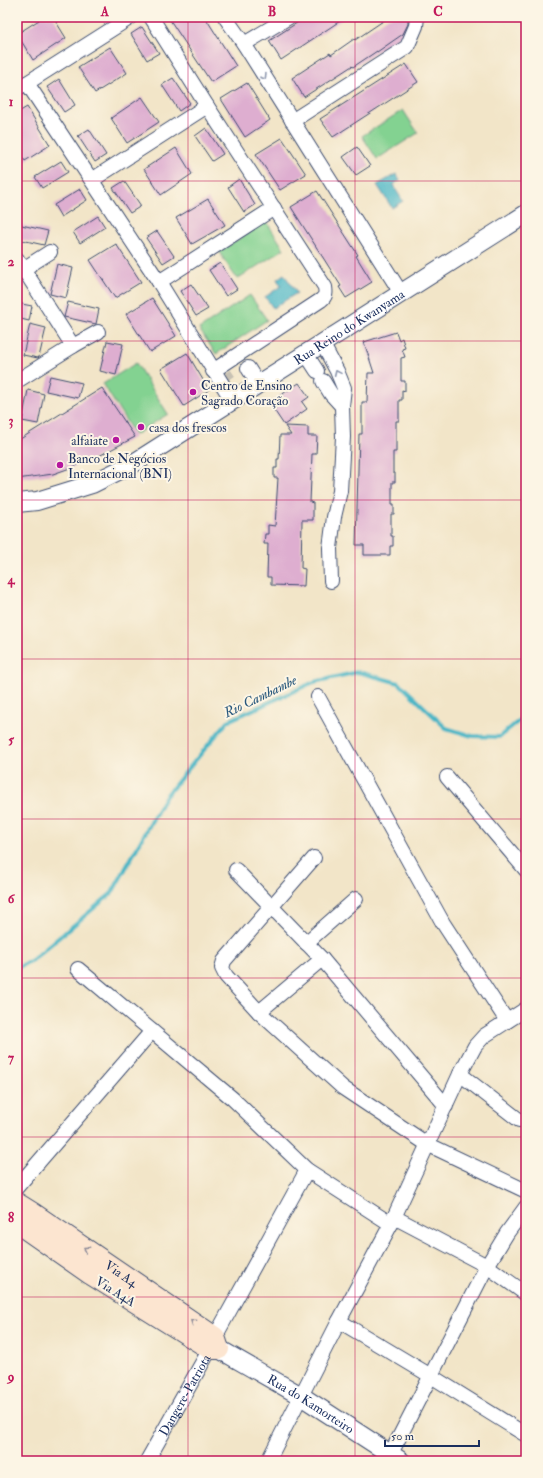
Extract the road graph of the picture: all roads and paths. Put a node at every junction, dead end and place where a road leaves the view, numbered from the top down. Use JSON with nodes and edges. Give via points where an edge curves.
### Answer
{"nodes":[{"id":1,"x":131,"y":17,"type":"edge"},
{"id":2,"x":152,"y":17,"type":"edge"},
{"id":3,"x":225,"y":17,"type":"edge"},
{"id":4,"x":289,"y":17,"type":"edge"},
{"id":5,"x":417,"y":17,"type":"edge"},
{"id":6,"x":244,"y":44,"type":"junction"},
{"id":7,"x":22,"y":86,"type":"edge"},
{"id":8,"x":207,"y":106,"type":"junction"},
{"id":9,"x":292,"y":121,"type":"junction"},
{"id":10,"x":92,"y":180,"type":"junction"},
{"id":11,"x":274,"y":208,"type":"junction"},
{"id":12,"x":526,"y":214,"type":"edge"},
{"id":13,"x":50,"y":252,"type":"dead end"},
{"id":14,"x":19,"y":267,"type":"edge"},
{"id":15,"x":159,"y":282,"type":"junction"},
{"id":16,"x":401,"y":293,"type":"junction"},
{"id":17,"x":98,"y":332,"type":"dead end"},
{"id":18,"x":322,"y":344,"type":"junction"},
{"id":19,"x":73,"y":346,"type":"junction"},
{"id":20,"x":306,"y":354,"type":"junction"},
{"id":21,"x":244,"y":361,"type":"junction"},
{"id":22,"x":222,"y":373,"type":"junction"},
{"id":23,"x":17,"y":381,"type":"edge"},
{"id":24,"x":258,"y":384,"type":"junction"},
{"id":25,"x":236,"y":398,"type":"junction"},
{"id":26,"x":342,"y":406,"type":"junction"},
{"id":27,"x":17,"y":502,"type":"edge"},
{"id":28,"x":331,"y":582,"type":"dead end"},
{"id":29,"x":318,"y":697,"type":"dead end"},
{"id":30,"x":447,"y":777,"type":"dead end"},
{"id":31,"x":314,"y":858,"type":"dead end"},
{"id":32,"x":236,"y":870,"type":"dead end"},
{"id":33,"x":526,"y":870,"type":"edge"},
{"id":34,"x":356,"y":899,"type":"dead end"},
{"id":35,"x":272,"y":906,"type":"junction"},
{"id":36,"x":306,"y":943,"type":"junction"},
{"id":37,"x":322,"y":959,"type":"junction"},
{"id":38,"x":78,"y":969,"type":"dead end"},
{"id":39,"x":526,"y":1009,"type":"edge"},
{"id":40,"x":259,"y":1012,"type":"junction"},
{"id":41,"x":507,"y":1021,"type":"junction"},
{"id":42,"x":152,"y":1031,"type":"junction"},
{"id":43,"x":460,"y":1074,"type":"junction"},
{"id":44,"x":446,"y":1106,"type":"junction"},
{"id":45,"x":519,"y":1120,"type":"dead end"},
{"id":46,"x":427,"y":1144,"type":"junction"},
{"id":47,"x":307,"y":1170,"type":"junction"},
{"id":48,"x":17,"y":1187,"type":"edge"},
{"id":49,"x":526,"y":1191,"type":"edge"},
{"id":50,"x":17,"y":1203,"type":"edge"},
{"id":51,"x":526,"y":1207,"type":"edge"},
{"id":52,"x":393,"y":1221,"type":"junction"},
{"id":53,"x":17,"y":1224,"type":"edge"},
{"id":54,"x":487,"y":1266,"type":"junction"},
{"id":55,"x":526,"y":1294,"type":"edge"},
{"id":56,"x":339,"y":1321,"type":"junction"},
{"id":57,"x":215,"y":1345,"type":"junction"},
{"id":58,"x":431,"y":1376,"type":"junction"},
{"id":59,"x":301,"y":1396,"type":"junction"},
{"id":60,"x":526,"y":1435,"type":"edge"},
{"id":61,"x":393,"y":1459,"type":"edge"},
{"id":62,"x":148,"y":1461,"type":"edge"},
{"id":63,"x":268,"y":1461,"type":"edge"}],
"edges":[{"from":1,"to":7,"type":"street"},
{"from":2,"to":8,"type":"street"},
{"from":3,"to":6,"type":"street"},
{"from":4,"to":6,"type":"street"},
{"from":5,"to":9,"type":"street","via":[[408,47]]},
{"from":6,"to":9,"type":"street","one_way":true},
{"from":7,"to":10,"type":"street"},
{"from":8,"to":10,"type":"street"},
{"from":8,"to":11,"type":"street"},
{"from":9,"to":16,"type":"street"},
{"from":10,"to":15,"type":"street"},
{"from":11,"to":15,"type":"street"},
{"from":11,"to":21,"type":"street","via":[[325,287],[326,293],[324,298]]},
{"from":12,"to":16,"type":"street","name":"Rua Reino do Kwanyama"},
{"from":13,"to":14,"type":"street"},
{"from":14,"to":19,"type":"street"},
{"from":15,"to":22,"type":"street"},
{"from":16,"to":18,"type":"street","name":"Rua Reino do Kwanyama"},
{"from":17,"to":19,"type":"street"},
{"from":18,"to":20,"type":"street","name":"Rua Reino do Kwanyama"},
{"from":26,"to":18,"type":"street","one_way":true,"via":[[344,388]]},
{"from":19,"to":23,"type":"street"},
{"from":20,"to":24,"type":"street","name":"Rua Reino do Kwanyama"},
{"from":20,"to":26,"type":"street"},
{"from":21,"to":22,"type":"street"},
{"from":21,"to":24,"type":"street"},
{"from":22,"to":25,"type":"street"},
{"from":24,"to":25,"type":"street","name":"Rua Reino do Kwanyama"},
{"from":25,"to":27,"type":"street","name":"Rua Reino do Kwanyama","via":[[134,463],[92,484],[37,501]]},
{"from":26,"to":28,"type":"street","via":[[340,491],[330,548]]},
{"from":29,"to":41,"type":"street","via":[[443,923]]},
{"from":30,"to":33,"type":"street"},
{"from":31,"to":35,"type":"street"},
{"from":32,"to":35,"type":"street"},
{"from":34,"to":36,"type":"street"},
{"from":35,"to":36,"type":"street"},
{"from":35,"to":40,"type":"street","via":[[224,961],[222,968],[226,976]]},
{"from":36,"to":37,"type":"street"},
{"from":37,"to":40,"type":"street"},
{"from":37,"to":44,"type":"street"},
{"from":38,"to":42,"type":"street"},
{"from":39,"to":41,"type":"street"},
{"from":40,"to":46,"type":"street","via":[[343,1088]]},
{"from":41,"to":43,"type":"street","via":[[484,1036],[475,1046]]},
{"from":42,"to":47,"type":"street","via":[[233,1099]]},
{"from":42,"to":48,"type":"street"},
{"from":43,"to":44,"type":"street"},
{"from":43,"to":45,"type":"street"},
{"from":44,"to":46,"type":"street"},
{"from":46,"to":49,"type":"street"},
{"from":46,"to":52,"type":"street"},
{"from":47,"to":52,"type":"street"},
{"from":47,"to":57,"type":"street","name":"Dangere-Patriota"},
{"from":57,"to":50,"type":"main road","name":"Via A4","one_way":true},
{"from":51,"to":54,"type":"street","via":[[507,1232]]},
{"from":52,"to":54,"type":"street"},
{"from":52,"to":56,"type":"street"},
{"from":53,"to":57,"type":"main road","name":"Via A4A","via":[[90,1274]]},
{"from":54,"to":55,"type":"street"},
{"from":54,"to":58,"type":"street"},
{"from":56,"to":58,"type":"street"},
{"from":56,"to":59,"type":"street"},
{"from":57,"to":59,"type":"street","name":"Rua do Kamorteiro"},
{"from":57,"to":62,"type":"street","name":"Dangere-Patriota"},
{"from":58,"to":60,"type":"street"},
{"from":58,"to":61,"type":"street"},
{"from":59,"to":61,"type":"street","name":"Rua do Kamorteiro"},
{"from":59,"to":63,"type":"street"}]}
